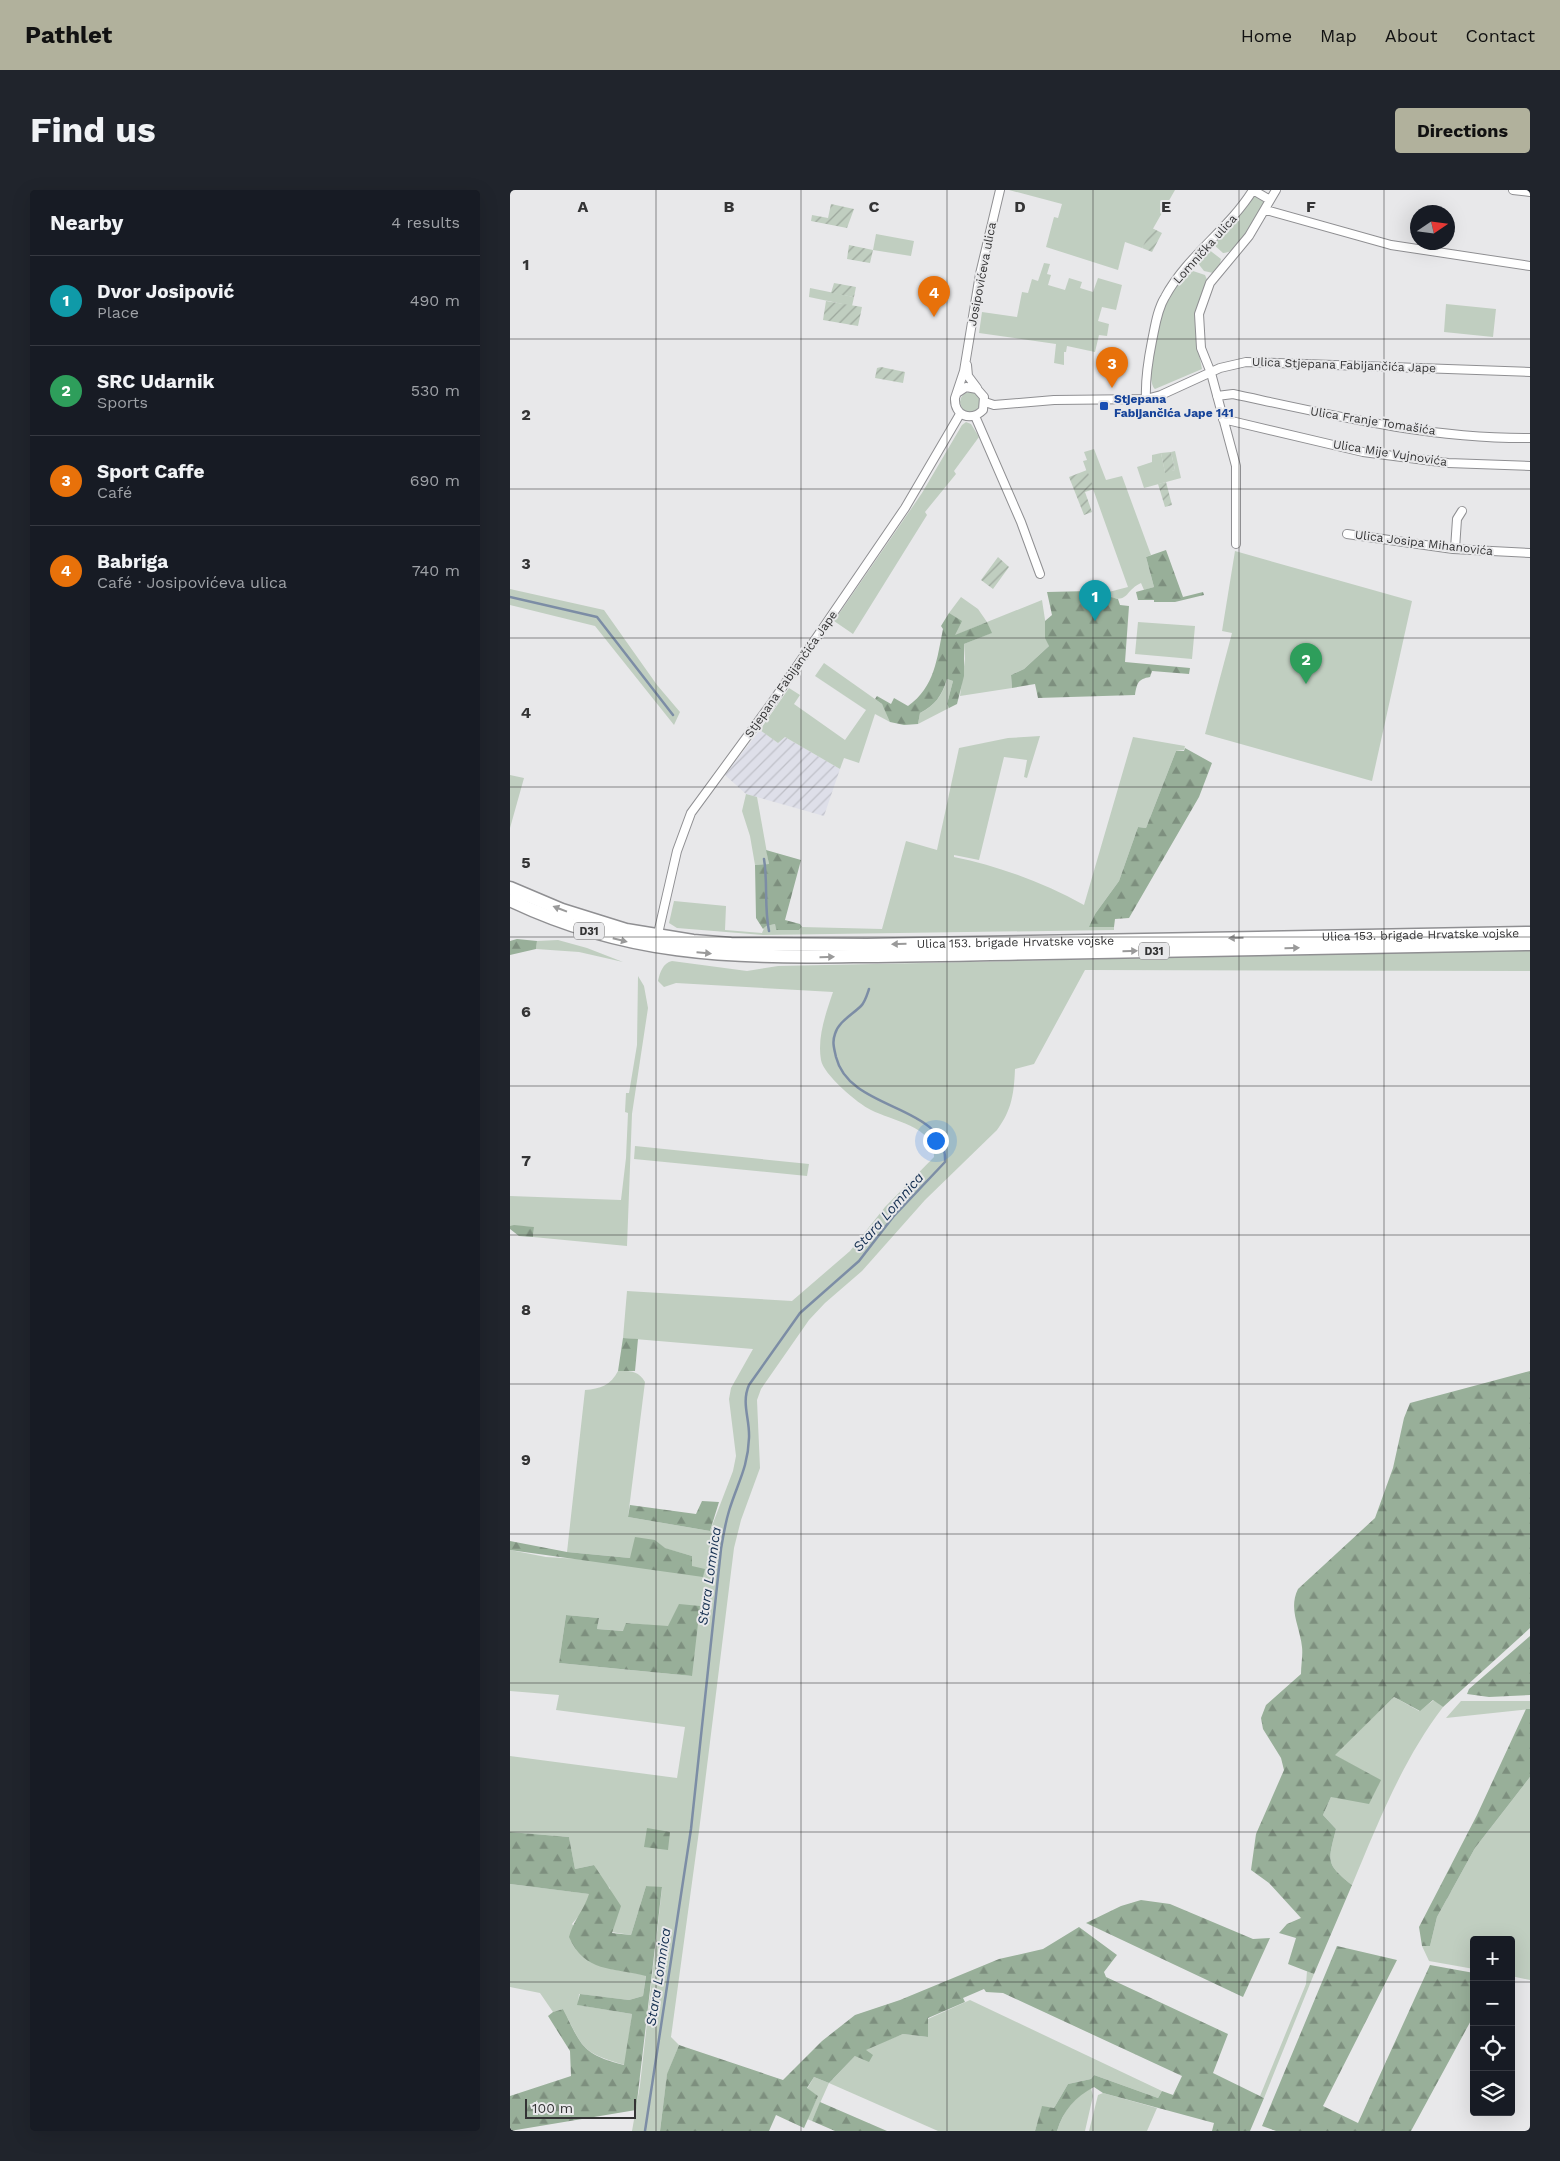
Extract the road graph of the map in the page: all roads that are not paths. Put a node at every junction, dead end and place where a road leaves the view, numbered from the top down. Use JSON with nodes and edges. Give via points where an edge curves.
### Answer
{"nodes":[{"id":1,"x":1000,"y":190,"type":"edge"},
{"id":2,"x":1253,"y":190,"type":"edge"},
{"id":3,"x":1276,"y":190,"type":"edge"},
{"id":4,"x":1514,"y":190,"type":"edge"},
{"id":5,"x":1530,"y":192,"type":"edge"},
{"id":6,"x":1270,"y":200,"type":"junction"},
{"id":7,"x":1266,"y":210,"type":"junction"},
{"id":8,"x":1530,"y":266,"type":"edge"},
{"id":9,"x":967,"y":358,"type":"junction"},
{"id":10,"x":1530,"y":372,"type":"edge"},
{"id":11,"x":1211,"y":373,"type":"junction"},
{"id":12,"x":977,"y":388,"type":"junction"},
{"id":13,"x":957,"y":394,"type":"junction"},
{"id":14,"x":1216,"y":396,"type":"junction"},
{"id":15,"x":1146,"y":399,"type":"junction"},
{"id":16,"x":985,"y":402,"type":"junction"},
{"id":17,"x":960,"y":414,"type":"junction"},
{"id":18,"x":975,"y":416,"type":"junction"},
{"id":19,"x":1222,"y":419,"type":"junction"},
{"id":20,"x":1530,"y":438,"type":"edge"},
{"id":21,"x":1530,"y":466,"type":"edge"},
{"id":22,"x":1462,"y":511,"type":"dead end"},
{"id":23,"x":1347,"y":534,"type":"dead end"},
{"id":24,"x":1236,"y":544,"type":"dead end"},
{"id":25,"x":1455,"y":549,"type":"junction"},
{"id":26,"x":1530,"y":553,"type":"edge"},
{"id":27,"x":1040,"y":574,"type":"dead end"},
{"id":28,"x":510,"y":888,"type":"edge"},
{"id":29,"x":510,"y":900,"type":"edge"},
{"id":30,"x":1530,"y":933,"type":"edge"},
{"id":31,"x":657,"y":942,"type":"junction"},
{"id":32,"x":1530,"y":944,"type":"edge"}],
"edges":[{"from":1,"to":9,"type":"street","name":"Josipovićeva ulica","via":[[976,292]]},
{"from":2,"to":6,"type":"street"},
{"from":2,"to":15,"type":"street","name":"Lomnička ulica","via":[[1164,298],[1148,357]]},
{"from":3,"to":6,"type":"street","name":"Lomnička ulica"},
{"from":4,"to":5,"type":"street"},
{"from":6,"to":7,"type":"street","name":"Lomnička ulica"},
{"from":7,"to":8,"type":"street","via":[[1391,245]]},
{"from":7,"to":11,"type":"street","name":"Lomnička ulica","via":[[1249,236],[1213,278],[1204,295],[1199,314],[1199,337]]},
{"from":9,"to":12,"type":"street","name":"Josipovićeva ulica","via":[[968,376]]},
{"from":9,"to":13,"type":"street","name":"Josipovićeva ulica"},
{"from":10,"to":11,"type":"street","name":"Ulica Stjepana Fabijančića Jape","via":[[1254,362],[1232,364]]},
{"from":11,"to":14,"type":"street","name":"Lomnička ulica"},
{"from":11,"to":15,"type":"street","name":"Ulica Stjepana Fabijančića Jape"},
{"from":12,"to":13,"type":"street","via":[[966,387]]},
{"from":12,"to":16,"type":"street"},
{"from":13,"to":17,"type":"street","via":[[955,404]]},
{"from":14,"to":19,"type":"street","name":"Lomnička ulica"},
{"from":14,"to":20,"type":"street","name":"Ulica Franje Tomašića","via":[[1233,394],[1396,427],[1492,438]]},
{"from":15,"to":16,"type":"street","name":"Ulica Stjepana Fabijančića Jape","via":[[1054,400],[994,405]]},
{"from":16,"to":18,"type":"street","via":[[983,410]]},
{"from":17,"to":18,"type":"street"},
{"from":17,"to":31,"type":"street","name":"Stjepana Fabijančića Jape","via":[[905,508],[770,705],[691,813],[677,851]]},
{"from":18,"to":27,"type":"street"},
{"from":19,"to":21,"type":"street","name":"Ulica Mije Vujnovića","via":[[1363,452],[1448,463]]},
{"from":19,"to":24,"type":"street","name":"Lomnička ulica","via":[[1236,466]]},
{"from":22,"to":25,"type":"street","via":[[1457,519]]},
{"from":23,"to":25,"type":"street","name":"Ulica Josipa Mihanovića"},
{"from":25,"to":26,"type":"street","name":"Ulica Josipa Mihanovića"},
{"from":31,"to":28,"type":"main road","name":"Ulica 153. brigade Hrvatske vojske","number":"D31","one_way":true,"via":[[562,910]]},
{"from":29,"to":31,"type":"main road","name":"Ulica 153. brigade Hrvatske vojske","number":"D31","one_way":true,"via":[[592,932]]},
{"from":30,"to":31,"type":"main road","name":"Ulica 153. brigade Hrvatske vojske","number":"D31","one_way":true,"via":[[779,946]]},
{"from":31,"to":32,"type":"main road","name":"Ulica 153. brigade Hrvatske vojske","number":"D31","one_way":true,"via":[[731,956],[788,957]]}]}
